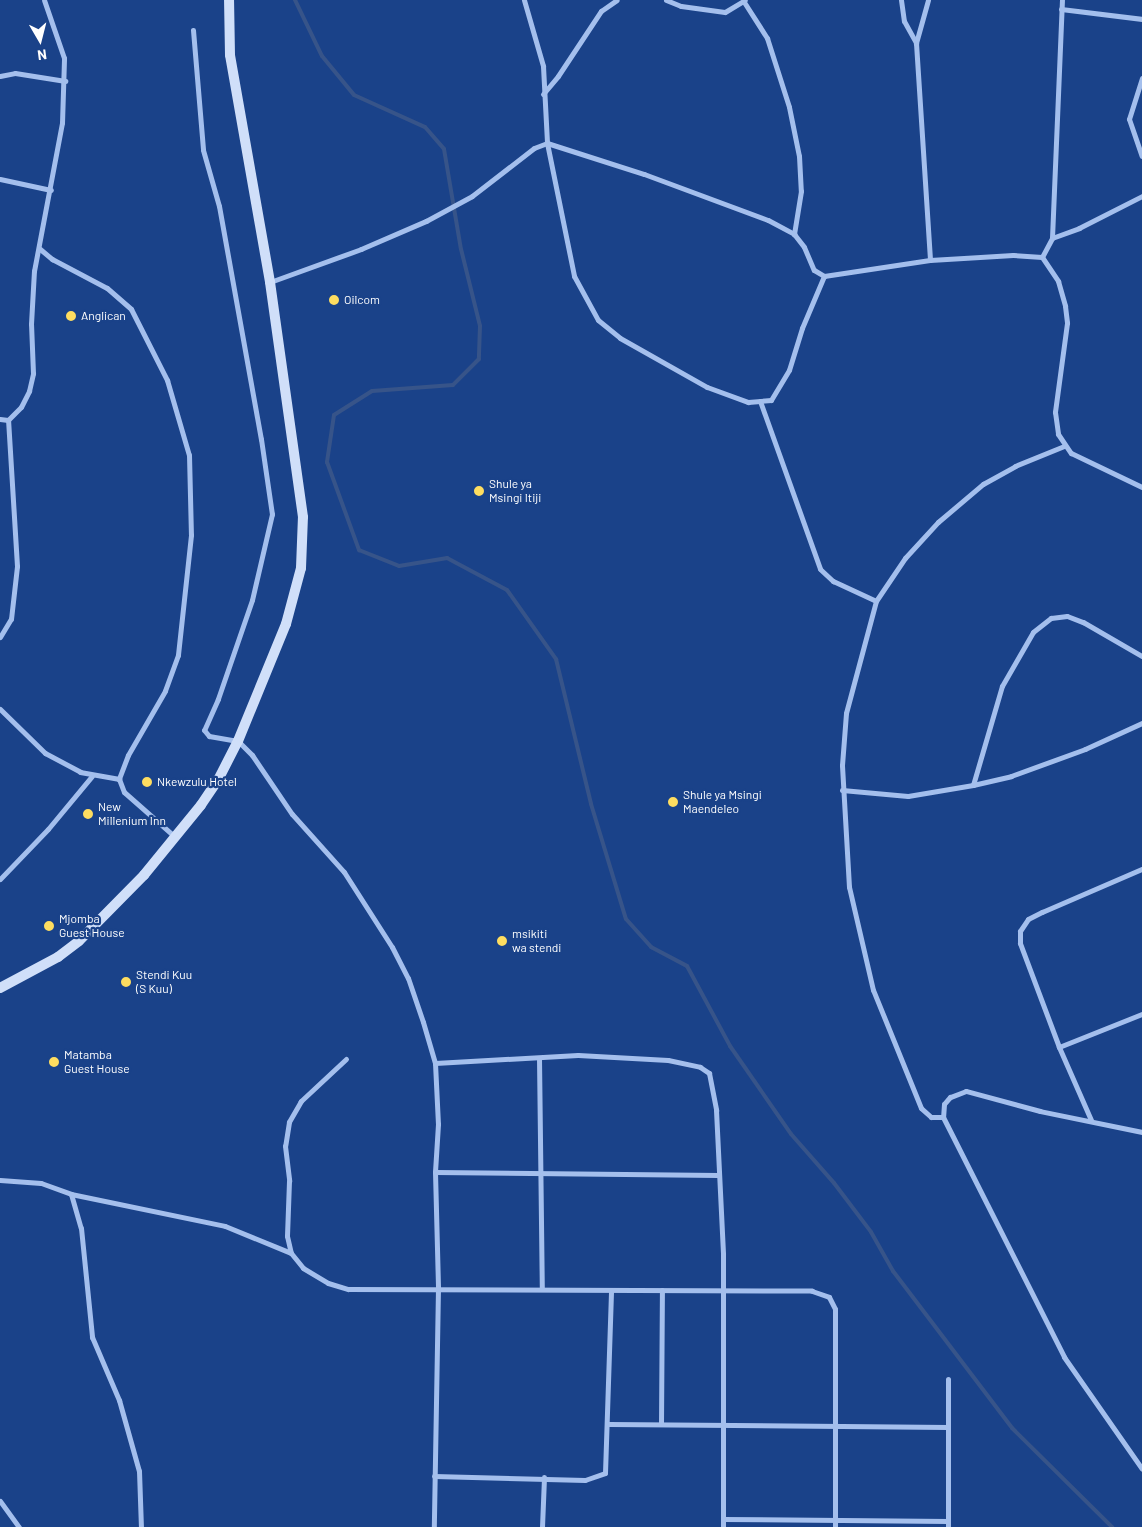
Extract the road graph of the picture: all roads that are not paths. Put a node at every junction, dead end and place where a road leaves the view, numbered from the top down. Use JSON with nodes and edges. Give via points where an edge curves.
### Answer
{"nodes":[{"id":1,"x":44,"y":0,"type":"edge"},
{"id":2,"x":229,"y":0,"type":"edge"},
{"id":3,"x":524,"y":0,"type":"edge"},
{"id":4,"x":617,"y":0,"type":"edge"},
{"id":5,"x":666,"y":0,"type":"edge"},
{"id":6,"x":901,"y":0,"type":"edge"},
{"id":7,"x":928,"y":0,"type":"edge"},
{"id":8,"x":1062,"y":0,"type":"edge"},
{"id":9,"x":745,"y":1,"type":"edge"},
{"id":10,"x":1061,"y":9,"type":"junction"},
{"id":11,"x":1142,"y":18,"type":"edge"},
{"id":12,"x":193,"y":30,"type":"dead end"},
{"id":13,"x":916,"y":43,"type":"junction"},
{"id":14,"x":0,"y":76,"type":"edge"},
{"id":15,"x":1142,"y":78,"type":"edge"},
{"id":16,"x":65,"y":81,"type":"junction"},
{"id":17,"x":543,"y":94,"type":"junction"},
{"id":18,"x":547,"y":143,"type":"junction"},
{"id":19,"x":1142,"y":156,"type":"edge"},
{"id":20,"x":0,"y":179,"type":"edge"},
{"id":21,"x":51,"y":190,"type":"junction"},
{"id":22,"x":1142,"y":196,"type":"edge"},
{"id":23,"x":794,"y":234,"type":"junction"},
{"id":24,"x":1052,"y":238,"type":"junction"},
{"id":25,"x":40,"y":249,"type":"junction"},
{"id":26,"x":1042,"y":257,"type":"junction"},
{"id":27,"x":930,"y":260,"type":"junction"},
{"id":28,"x":824,"y":276,"type":"junction"},
{"id":29,"x":270,"y":282,"type":"junction"},
{"id":30,"x":760,"y":401,"type":"junction"},
{"id":31,"x":0,"y":420,"type":"edge"},
{"id":32,"x":8,"y":420,"type":"junction"},
{"id":33,"x":1064,"y":446,"type":"junction"},
{"id":34,"x":1142,"y":487,"type":"edge"},
{"id":35,"x":876,"y":601,"type":"junction"},
{"id":36,"x":0,"y":637,"type":"edge"},
{"id":37,"x":1142,"y":656,"type":"edge"},
{"id":38,"x":0,"y":709,"type":"edge"},
{"id":39,"x":1142,"y":722,"type":"edge"},
{"id":40,"x":238,"y":740,"type":"junction"},
{"id":41,"x":92,"y":776,"type":"junction"},
{"id":42,"x":119,"y":779,"type":"junction"},
{"id":43,"x":973,"y":785,"type":"junction"},
{"id":44,"x":842,"y":790,"type":"junction"},
{"id":45,"x":175,"y":837,"type":"junction"},
{"id":46,"x":1142,"y":869,"type":"edge"},
{"id":47,"x":0,"y":879,"type":"edge"},
{"id":48,"x":0,"y":988,"type":"edge"},
{"id":49,"x":1142,"y":1014,"type":"edge"},
{"id":50,"x":1059,"y":1048,"type":"junction"},
{"id":51,"x":538,"y":1058,"type":"junction"},
{"id":52,"x":346,"y":1059,"type":"dead end"},
{"id":53,"x":435,"y":1064,"type":"junction"},
{"id":54,"x":943,"y":1117,"type":"junction"},
{"id":55,"x":1091,"y":1120,"type":"junction"},
{"id":56,"x":1142,"y":1132,"type":"edge"},
{"id":57,"x":435,"y":1172,"type":"junction"},
{"id":58,"x":540,"y":1173,"type":"junction"},
{"id":59,"x":718,"y":1175,"type":"junction"},
{"id":60,"x":0,"y":1180,"type":"edge"},
{"id":61,"x":72,"y":1194,"type":"junction"},
{"id":62,"x":291,"y":1253,"type":"junction"},
{"id":63,"x":438,"y":1288,"type":"junction"},
{"id":64,"x":542,"y":1289,"type":"junction"},
{"id":65,"x":611,"y":1290,"type":"junction"},
{"id":66,"x":662,"y":1290,"type":"junction"},
{"id":67,"x":721,"y":1290,"type":"junction"},
{"id":68,"x":948,"y":1379,"type":"dead end"},
{"id":69,"x":609,"y":1424,"type":"junction"},
{"id":70,"x":661,"y":1424,"type":"junction"},
{"id":71,"x":723,"y":1425,"type":"junction"},
{"id":72,"x":836,"y":1426,"type":"junction"},
{"id":73,"x":948,"y":1427,"type":"junction"},
{"id":74,"x":1142,"y":1469,"type":"edge"},
{"id":75,"x":434,"y":1476,"type":"junction"},
{"id":76,"x":544,"y":1477,"type":"junction"},
{"id":77,"x":0,"y":1501,"type":"edge"},
{"id":78,"x":724,"y":1519,"type":"junction"},
{"id":79,"x":835,"y":1524,"type":"edge"},
{"id":80,"x":948,"y":1524,"type":"edge"},
{"id":81,"x":19,"y":1527,"type":"edge"},
{"id":82,"x":141,"y":1527,"type":"edge"},
{"id":83,"x":434,"y":1527,"type":"edge"},
{"id":84,"x":542,"y":1527,"type":"edge"},
{"id":85,"x":723,"y":1527,"type":"edge"}],
"edges":[{"from":1,"to":16,"type":"street","via":[[58,33]]},
{"from":2,"to":29,"type":"main road","via":[[230,55]]},
{"from":3,"to":17,"type":"street","via":[[544,66]]},
{"from":4,"to":17,"type":"street","via":[[601,11]]},
{"from":5,"to":9,"type":"street","via":[[681,6],[725,12]]},
{"from":6,"to":13,"type":"street","via":[[906,26]]},
{"from":7,"to":13,"type":"street"},
{"from":8,"to":10,"type":"street"},
{"from":9,"to":23,"type":"street","via":[[767,38],[789,107],[799,156],[801,191]]},
{"from":10,"to":11,"type":"street"},
{"from":10,"to":24,"type":"street"},
{"from":12,"to":40,"type":"street","via":[[203,150],[220,214],[271,506],[252,600],[204,730],[209,736]]},
{"from":13,"to":27,"type":"street"},
{"from":14,"to":16,"type":"street","via":[[15,72]]},
{"from":15,"to":19,"type":"street","via":[[1129,119]]},
{"from":16,"to":21,"type":"street","via":[[60,147]]},
{"from":17,"to":18,"type":"street"},
{"from":18,"to":23,"type":"street","via":[[644,174],[768,220]]},
{"from":18,"to":29,"type":"street","via":[[534,148],[472,196],[426,221],[361,250]]},
{"from":18,"to":30,"type":"street","via":[[574,276],[585,302],[598,320],[620,338],[675,371],[732,397]]},
{"from":20,"to":21,"type":"street"},
{"from":21,"to":25,"type":"street"},
{"from":22,"to":24,"type":"street"},
{"from":23,"to":28,"type":"street","via":[[814,270]]},
{"from":24,"to":26,"type":"street"},
{"from":25,"to":32,"type":"street","via":[[34,270],[32,300],[33,373],[21,407]]},
{"from":25,"to":42,"type":"street","via":[[52,259],[107,288],[131,309],[167,380],[189,455],[191,535],[178,655],[164,691],[128,755]]},
{"from":26,"to":27,"type":"street","via":[[1013,255]]},
{"from":26,"to":33,"type":"street","via":[[1058,281],[1065,306],[1067,324],[1054,412]]},
{"from":27,"to":28,"type":"street"},
{"from":28,"to":30,"type":"street","via":[[779,392],[771,400]]},
{"from":29,"to":40,"type":"main road","via":[[303,517],[301,568],[286,624]]},
{"from":30,"to":35,"type":"street","via":[[820,568],[833,581]]},
{"from":31,"to":32,"type":"street"},
{"from":32,"to":36,"type":"street","via":[[17,566],[11,619]]},
{"from":33,"to":34,"type":"street"},
{"from":33,"to":35,"type":"street","via":[[1015,466],[960,501],[906,558]]},
{"from":35,"to":44,"type":"street","via":[[846,713]]},
{"from":37,"to":43,"type":"street","via":[[1083,622],[1067,616],[1051,618],[1033,632],[1002,686]]},
{"from":38,"to":41,"type":"street","via":[[45,753]]},
{"from":39,"to":43,"type":"street","via":[[1085,749],[1011,776]]},
{"from":40,"to":45,"type":"main road","via":[[218,780]]},
{"from":40,"to":53,"type":"street","via":[[262,768],[292,814],[344,872],[381,926],[408,978]]},
{"from":41,"to":42,"type":"street"},
{"from":41,"to":47,"type":"street","via":[[12,870]]},
{"from":42,"to":45,"type":"street","via":[[124,792]]},
{"from":43,"to":44,"type":"street","via":[[908,796]]},
{"from":44,"to":54,"type":"street","via":[[848,887],[873,990],[921,1108],[932,1116]]},
{"from":45,"to":48,"type":"main road","via":[[116,906],[79,941]]},
{"from":46,"to":50,"type":"street","via":[[1028,919],[1020,931],[1020,943]]},
{"from":49,"to":50,"type":"street"},
{"from":50,"to":55,"type":"street"},
{"from":51,"to":53,"type":"street"},
{"from":51,"to":58,"type":"street"},
{"from":51,"to":59,"type":"street","via":[[578,1055],[668,1060],[700,1067],[709,1073],[714,1084]]},
{"from":52,"to":62,"type":"street","via":[[301,1101],[289,1122],[286,1146],[289,1181],[287,1236]]},
{"from":53,"to":57,"type":"street","via":[[438,1124]]},
{"from":54,"to":55,"type":"street","via":[[944,1104],[950,1097],[966,1091],[1040,1111]]},
{"from":54,"to":74,"type":"street","via":[[1064,1357]]},
{"from":55,"to":56,"type":"street"},
{"from":57,"to":58,"type":"street"},
{"from":57,"to":63,"type":"street"},
{"from":58,"to":59,"type":"street"},
{"from":58,"to":64,"type":"street"},
{"from":59,"to":67,"type":"street"},
{"from":60,"to":61,"type":"street","via":[[41,1183]]},
{"from":61,"to":62,"type":"street","via":[[225,1226]]},
{"from":61,"to":82,"type":"street","via":[[81,1228],[92,1337],[119,1400],[139,1471]]},
{"from":62,"to":63,"type":"street","via":[[311,1273],[348,1289]]},
{"from":63,"to":64,"type":"street"},
{"from":63,"to":75,"type":"street"},
{"from":64,"to":65,"type":"street"},
{"from":65,"to":66,"type":"street"},
{"from":65,"to":69,"type":"street"},
{"from":66,"to":67,"type":"street"},
{"from":66,"to":70,"type":"street"},
{"from":67,"to":71,"type":"street"},
{"from":67,"to":72,"type":"street","via":[[812,1291],[829,1297],[834,1309]]},
{"from":68,"to":73,"type":"street"},
{"from":69,"to":70,"type":"street"},
{"from":69,"to":76,"type":"street","via":[[607,1469],[602,1476],[585,1480]]},
{"from":70,"to":71,"type":"street"},
{"from":71,"to":72,"type":"street"},
{"from":71,"to":78,"type":"street"},
{"from":72,"to":73,"type":"street"},
{"from":72,"to":79,"type":"street"},
{"from":73,"to":80,"type":"street"},
{"from":75,"to":76,"type":"street"},
{"from":75,"to":83,"type":"street"},
{"from":76,"to":84,"type":"street"},
{"from":77,"to":81,"type":"street"},
{"from":78,"to":79,"type":"street"},
{"from":78,"to":85,"type":"street"},
{"from":79,"to":80,"type":"street"}]}
